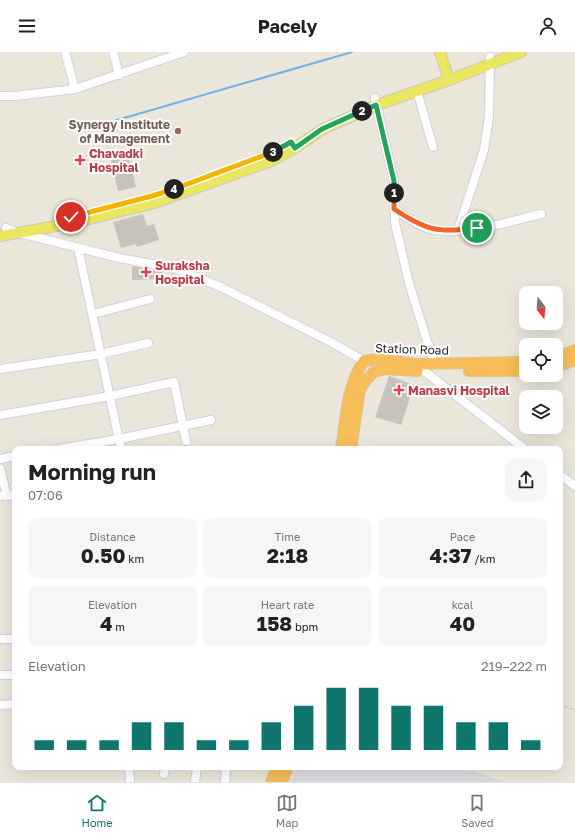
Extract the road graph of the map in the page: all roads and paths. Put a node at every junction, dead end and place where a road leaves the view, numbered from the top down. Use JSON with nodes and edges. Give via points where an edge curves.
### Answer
{"nodes":[{"id":1,"x":65,"y":52,"type":"edge"},
{"id":2,"x":113,"y":52,"type":"edge"},
{"id":3,"x":184,"y":52,"type":"edge"},
{"id":4,"x":440,"y":52,"type":"edge"},
{"id":5,"x":503,"y":52,"type":"edge"},
{"id":6,"x":521,"y":52,"type":"edge"},
{"id":7,"x":490,"y":61,"type":"junction"},
{"id":8,"x":119,"y":75,"type":"junction"},
{"id":9,"x":448,"y":77,"type":"junction"},
{"id":10,"x":75,"y":89,"type":"junction"},
{"id":11,"x":417,"y":91,"type":"junction"},
{"id":12,"x":0,"y":96,"type":"edge"},
{"id":13,"x":376,"y":102,"type":"junction"},
{"id":14,"x":293,"y":145,"type":"junction"},
{"id":15,"x":433,"y":147,"type":"dead end"},
{"id":16,"x":394,"y":209,"type":"junction"},
{"id":17,"x":541,"y":214,"type":"dead end"},
{"id":18,"x":458,"y":230,"type":"junction"},
{"id":19,"x":2,"y":231,"type":"edge"},
{"id":20,"x":16,"y":232,"type":"junction"},
{"id":21,"x":78,"y":248,"type":"junction"},
{"id":22,"x":150,"y":299,"type":"dead end"},
{"id":23,"x":92,"y":314,"type":"junction"},
{"id":24,"x":148,"y":342,"type":"dead end"},
{"id":25,"x":575,"y":350,"type":"edge"},
{"id":26,"x":101,"y":354,"type":"junction"},
{"id":27,"x":563,"y":355,"type":"edge"},
{"id":28,"x":575,"y":360,"type":"edge"},
{"id":29,"x":364,"y":362,"type":"junction"},
{"id":30,"x":519,"y":362,"type":"edge"},
{"id":31,"x":415,"y":364,"type":"junction"},
{"id":32,"x":434,"y":364,"type":"junction"},
{"id":33,"x":563,"y":364,"type":"edge"},
{"id":34,"x":0,"y":369,"type":"edge"},
{"id":35,"x":424,"y":371,"type":"junction"},
{"id":36,"x":519,"y":371,"type":"edge"},
{"id":37,"x":110,"y":396,"type":"junction"},
{"id":38,"x":0,"y":416,"type":"edge"},
{"id":39,"x":212,"y":420,"type":"dead end"},
{"id":40,"x":183,"y":426,"type":"junction"},
{"id":41,"x":119,"y":439,"type":"junction"},
{"id":42,"x":186,"y":442,"type":"dead end"},
{"id":43,"x":76,"y":446,"type":"edge"},
{"id":44,"x":120,"y":446,"type":"edge"},
{"id":45,"x":342,"y":446,"type":"edge"},
{"id":46,"x":352,"y":446,"type":"edge"},
{"id":47,"x":521,"y":446,"type":"edge"},
{"id":48,"x":12,"y":457,"type":"edge"},
{"id":49,"x":0,"y":459,"type":"edge"},
{"id":50,"x":0,"y":469,"type":"edge"},
{"id":51,"x":563,"y":477,"type":"edge"},
{"id":52,"x":575,"y":486,"type":"edge"},
{"id":53,"x":7,"y":496,"type":"edge"},
{"id":54,"x":0,"y":639,"type":"edge"},
{"id":55,"x":12,"y":639,"type":"edge"},
{"id":56,"x":0,"y":675,"type":"edge"},
{"id":57,"x":12,"y":675,"type":"edge"},
{"id":58,"x":12,"y":704,"type":"edge"},
{"id":59,"x":0,"y":705,"type":"edge"},
{"id":60,"x":563,"y":706,"type":"edge"},
{"id":61,"x":575,"y":710,"type":"edge"},
{"id":62,"x":129,"y":770,"type":"edge"},
{"id":63,"x":196,"y":770,"type":"edge"},
{"id":64,"x":226,"y":770,"type":"edge"},
{"id":65,"x":276,"y":770,"type":"edge"},
{"id":66,"x":287,"y":770,"type":"edge"},
{"id":67,"x":130,"y":782,"type":"edge"},
{"id":68,"x":194,"y":782,"type":"edge"},
{"id":69,"x":225,"y":782,"type":"edge"},
{"id":70,"x":271,"y":782,"type":"edge"},
{"id":71,"x":282,"y":782,"type":"edge"}],
"edges":[{"from":1,"to":10,"type":"street"},
{"from":2,"to":8,"type":"street"},
{"from":3,"to":8,"type":"street"},
{"from":4,"to":9,"type":"main road"},
{"from":5,"to":7,"type":"main road"},
{"from":6,"to":7,"type":"main road"},
{"from":7,"to":9,"type":"main road"},
{"from":7,"to":18,"type":"street","via":[[489,117],[484,150]]},
{"from":8,"to":10,"type":"street"},
{"from":9,"to":11,"type":"main road"},
{"from":9,"to":13,"type":"main road"},
{"from":10,"to":12,"type":"street"},
{"from":11,"to":13,"type":"main road"},
{"from":11,"to":15,"type":"street"},
{"from":13,"to":14,"type":"main road"},
{"from":13,"to":16,"type":"street","via":[[394,181]]},
{"from":14,"to":19,"type":"main road","via":[[152,196],[71,217]]},
{"from":14,"to":20,"type":"main road","via":[[271,161],[154,203],[73,223]]},
{"from":16,"to":18,"type":"street","via":[[416,223],[434,230]]},
{"from":16,"to":32,"type":"street","via":[[409,283]]},
{"from":17,"to":18,"type":"street"},
{"from":19,"to":20,"type":"main road"},
{"from":20,"to":21,"type":"street"},
{"from":21,"to":23,"type":"street"},
{"from":21,"to":29,"type":"street","via":[[183,271],[329,341]]},
{"from":22,"to":23,"type":"street"},
{"from":23,"to":26,"type":"street"},
{"from":24,"to":26,"type":"street"},
{"from":25,"to":27,"type":"highway"},
{"from":26,"to":34,"type":"street"},
{"from":26,"to":37,"type":"street"},
{"from":28,"to":33,"type":"highway"},
{"from":29,"to":31,"type":"highway","name":"Station Road","via":[[377,359]]},
{"from":29,"to":45,"type":"highway","name":"Station Road","via":[[352,383]]},
{"from":30,"to":32,"type":"highway","name":"Station Road"},
{"from":31,"to":32,"type":"highway","name":"Station Road"},
{"from":31,"to":35,"type":"street"},
{"from":35,"to":36,"type":"highway","name":"Station Road"},
{"from":35,"to":46,"type":"highway","name":"Station Road","via":[[385,369],[374,372],[367,379],[360,389]]},
{"from":35,"to":47,"type":"street"},
{"from":37,"to":38,"type":"street"},
{"from":37,"to":40,"type":"street","via":[[174,382]]},
{"from":37,"to":41,"type":"street"},
{"from":39,"to":40,"type":"street"},
{"from":40,"to":41,"type":"street"},
{"from":40,"to":42,"type":"street"},
{"from":41,"to":43,"type":"street"},
{"from":41,"to":44,"type":"street"},
{"from":48,"to":49,"type":"street"},
{"from":50,"to":53,"type":"street"},
{"from":51,"to":52,"type":"street"},
{"from":54,"to":55,"type":"street"},
{"from":56,"to":57,"type":"street"},
{"from":58,"to":59,"type":"street"},
{"from":60,"to":61,"type":"path"},
{"from":62,"to":67,"type":"street"},
{"from":63,"to":68,"type":"street"},
{"from":64,"to":69,"type":"street"},
{"from":65,"to":70,"type":"highway"},
{"from":66,"to":71,"type":"highway"}]}
